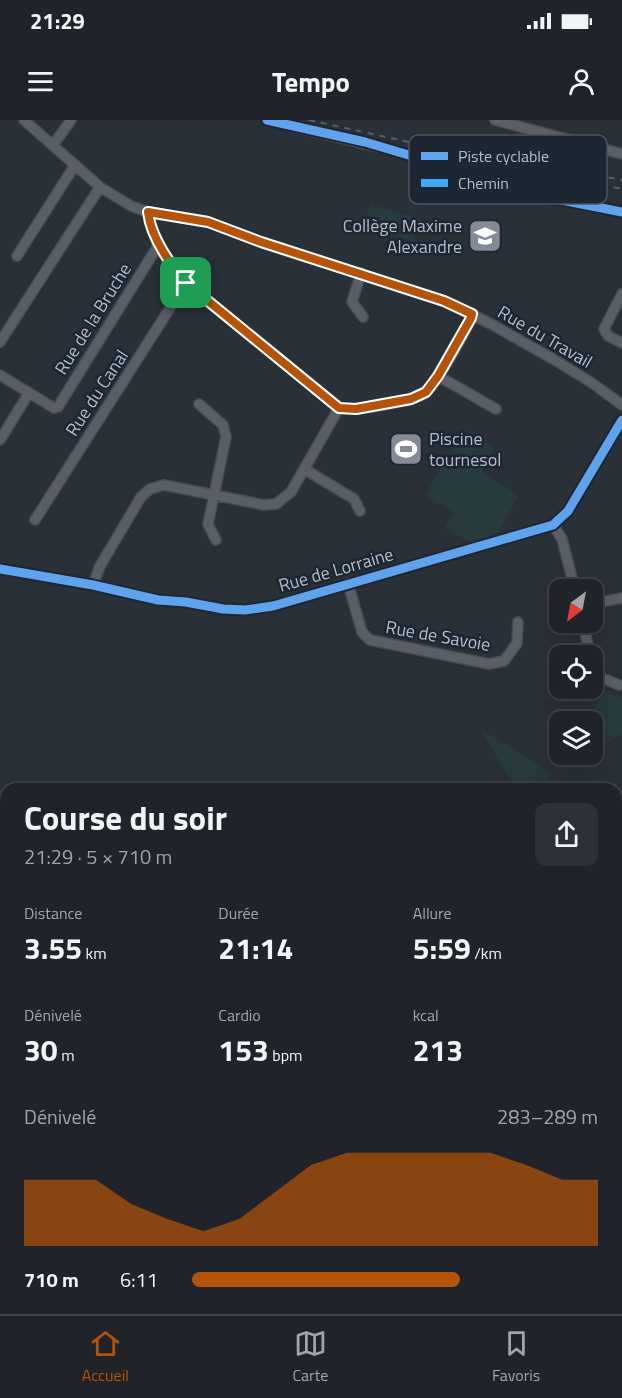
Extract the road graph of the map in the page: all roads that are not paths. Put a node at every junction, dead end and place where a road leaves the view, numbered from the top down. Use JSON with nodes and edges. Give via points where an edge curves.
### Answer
{"nodes":[{"id":1,"x":24,"y":120,"type":"edge"},
{"id":2,"x":71,"y":120,"type":"edge"},
{"id":3,"x":267,"y":120,"type":"edge"},
{"id":4,"x":495,"y":120,"type":"edge"},
{"id":5,"x":517,"y":122,"type":"edge"},
{"id":6,"x":560,"y":135,"type":"edge"},
{"id":7,"x":53,"y":145,"type":"junction"},
{"id":8,"x":378,"y":147,"type":"dead end"},
{"id":9,"x":607,"y":149,"type":"edge"},
{"id":10,"x":622,"y":154,"type":"edge"},
{"id":11,"x":75,"y":165,"type":"junction"},
{"id":12,"x":100,"y":187,"type":"junction"},
{"id":13,"x":148,"y":212,"type":"junction"},
{"id":14,"x":159,"y":244,"type":"junction"},
{"id":15,"x":17,"y":256,"type":"dead end"},
{"id":16,"x":361,"y":273,"type":"junction"},
{"id":17,"x":186,"y":283,"type":"junction"},
{"id":18,"x":622,"y":294,"type":"edge"},
{"id":19,"x":472,"y":314,"type":"junction"},
{"id":20,"x":363,"y":317,"type":"dead end"},
{"id":21,"x":0,"y":342,"type":"edge"},
{"id":22,"x":622,"y":343,"type":"edge"},
{"id":23,"x":0,"y":375,"type":"edge"},
{"id":24,"x":438,"y":376,"type":"junction"},
{"id":25,"x":29,"y":393,"type":"junction"},
{"id":26,"x":199,"y":404,"type":"dead end"},
{"id":27,"x":622,"y":405,"type":"edge"},
{"id":28,"x":339,"y":408,"type":"junction"},
{"id":29,"x":496,"y":409,"type":"dead end"},
{"id":30,"x":622,"y":420,"type":"edge"},
{"id":31,"x":0,"y":440,"type":"edge"},
{"id":32,"x":304,"y":469,"type":"junction"},
{"id":33,"x":214,"y":495,"type":"junction"},
{"id":34,"x":360,"y":511,"type":"dead end"},
{"id":35,"x":35,"y":520,"type":"dead end"},
{"id":36,"x":553,"y":525,"type":"junction"},
{"id":37,"x":216,"y":540,"type":"dead end"},
{"id":38,"x":0,"y":569,"type":"edge"},
{"id":39,"x":573,"y":579,"type":"edge"},
{"id":40,"x":348,"y":584,"type":"junction"},
{"id":41,"x":93,"y":585,"type":"junction"},
{"id":42,"x":622,"y":598,"type":"edge"},
{"id":43,"x":603,"y":602,"type":"edge"},
{"id":44,"x":518,"y":622,"type":"dead end"},
{"id":45,"x":603,"y":679,"type":"edge"},
{"id":46,"x":619,"y":685,"type":"dead end"}],
"edges":[{"from":1,"to":7,"type":"street","name":"Rue du Travail"},
{"from":2,"to":7,"type":"street"},
{"from":3,"to":8,"type":"street"},
{"from":4,"to":5,"type":"street"},
{"from":5,"to":6,"type":"street"},
{"from":7,"to":11,"type":"street","name":"Rue du Travail"},
{"from":9,"to":10,"type":"street"},
{"from":11,"to":12,"type":"street","name":"Rue du Travail"},
{"from":11,"to":15,"type":"street"},
{"from":12,"to":13,"type":"street","name":"Rue du Travail"},
{"from":12,"to":21,"type":"street"},
{"from":13,"to":14,"type":"street"},
{"from":13,"to":16,"type":"street","name":"Rue du Travail","via":[[208,222]]},
{"from":14,"to":17,"type":"street"},
{"from":14,"to":25,"type":"street","name":"Rue de la Bruche","via":[[58,407]]},
{"from":16,"to":19,"type":"street","name":"Rue du Travail"},
{"from":16,"to":20,"type":"street","via":[[352,302]]},
{"from":17,"to":28,"type":"street"},
{"from":17,"to":35,"type":"street","name":"Rue du Canal"},
{"from":18,"to":22,"type":"street","via":[[604,329],[608,336]]},
{"from":19,"to":24,"type":"street"},
{"from":19,"to":27,"type":"street","name":"Rue du Travail","via":[[553,359]]},
{"from":23,"to":25,"type":"street"},
{"from":24,"to":28,"type":"street","via":[[426,392],[411,399],[356,409]]},
{"from":24,"to":29,"type":"street"},
{"from":25,"to":31,"type":"street"},
{"from":26,"to":33,"type":"street","via":[[223,425],[226,437]]},
{"from":28,"to":32,"type":"street"},
{"from":30,"to":36,"type":"street","via":[[568,511]]},
{"from":32,"to":33,"type":"street","via":[[291,492],[276,504]]},
{"from":32,"to":34,"type":"street","via":[[354,500]]},
{"from":33,"to":37,"type":"street","via":[[208,524]]},
{"from":33,"to":41,"type":"street","via":[[164,485],[150,489],[141,497],[100,566]]},
{"from":36,"to":39,"type":"street","via":[[562,539]]},
{"from":36,"to":40,"type":"street","name":"Rue de Lorraine"},
{"from":38,"to":41,"type":"street","name":"Rue de Lorraine"},
{"from":40,"to":41,"type":"street","name":"Rue de Lorraine","via":[[245,610],[159,600]]},
{"from":40,"to":44,"type":"street","name":"Rue de Savoie","via":[[362,632],[370,640],[489,664],[504,661],[517,643]]},
{"from":42,"to":43,"type":"street"},
{"from":45,"to":46,"type":"street"}]}
